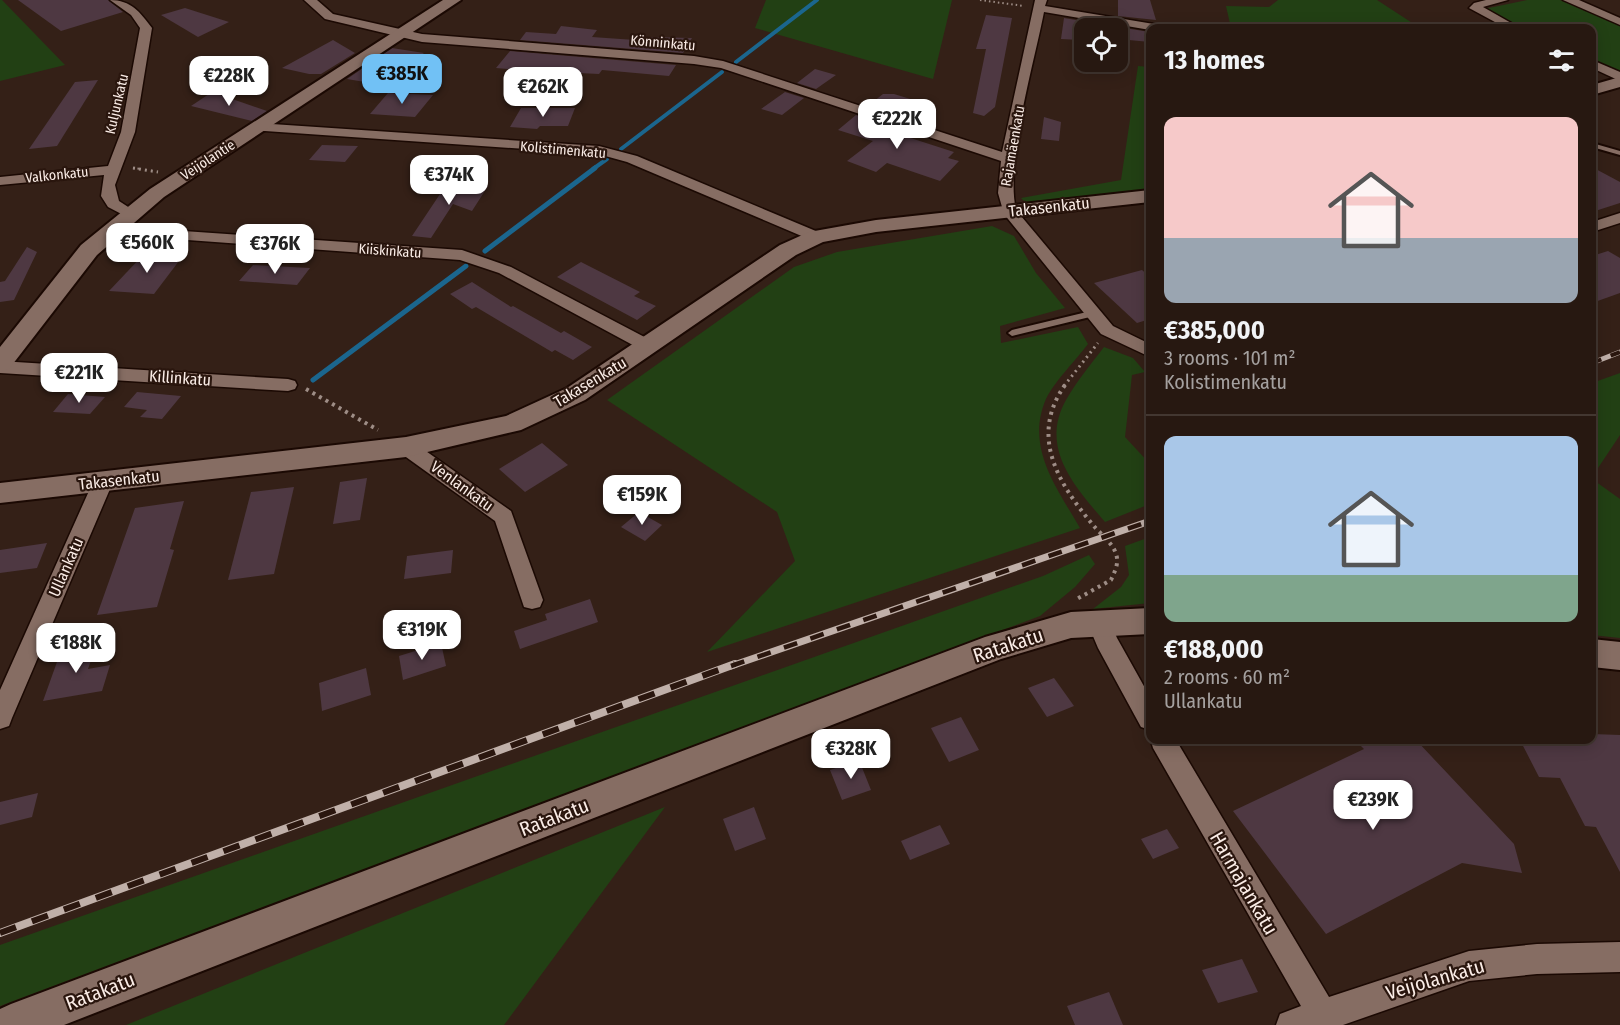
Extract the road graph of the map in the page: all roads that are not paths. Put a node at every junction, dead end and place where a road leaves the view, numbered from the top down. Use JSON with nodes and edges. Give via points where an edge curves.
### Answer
{"nodes":[{"id":1,"x":116,"y":0,"type":"edge"},
{"id":2,"x":310,"y":0,"type":"edge"},
{"id":3,"x":453,"y":0,"type":"edge"},
{"id":4,"x":1502,"y":0,"type":"edge"},
{"id":5,"x":1569,"y":0,"type":"edge"},
{"id":6,"x":1040,"y":4,"type":"edge"},
{"id":7,"x":1620,"y":22,"type":"edge"},
{"id":8,"x":1506,"y":24,"type":"edge"},
{"id":9,"x":1146,"y":25,"type":"edge"},
{"id":10,"x":401,"y":33,"type":"junction"},
{"id":11,"x":1596,"y":66,"type":"edge"},
{"id":12,"x":1620,"y":77,"type":"edge"},
{"id":13,"x":1620,"y":82,"type":"edge"},
{"id":14,"x":1596,"y":89,"type":"edge"},
{"id":15,"x":257,"y":127,"type":"junction"},
{"id":16,"x":1596,"y":145,"type":"edge"},
{"id":17,"x":1620,"y":153,"type":"edge"},
{"id":18,"x":1008,"y":159,"type":"junction"},
{"id":19,"x":114,"y":170,"type":"junction"},
{"id":20,"x":0,"y":181,"type":"edge"},
{"id":21,"x":1146,"y":196,"type":"edge"},
{"id":22,"x":1010,"y":211,"type":"junction"},
{"id":23,"x":131,"y":214,"type":"junction"},
{"id":24,"x":1620,"y":218,"type":"edge"},
{"id":25,"x":1596,"y":226,"type":"edge"},
{"id":26,"x":111,"y":231,"type":"junction"},
{"id":27,"x":817,"y":237,"type":"junction"},
{"id":28,"x":1091,"y":314,"type":"junction"},
{"id":29,"x":1012,"y":333,"type":"dead end"},
{"id":30,"x":648,"y":346,"type":"junction"},
{"id":31,"x":1146,"y":349,"type":"edge"},
{"id":32,"x":0,"y":365,"type":"edge"},
{"id":33,"x":288,"y":385,"type":"road end"},
{"id":34,"x":406,"y":447,"type":"junction"},
{"id":35,"x":103,"y":482,"type":"junction"},
{"id":36,"x":0,"y":493,"type":"edge"},
{"id":37,"x":532,"y":600,"type":"dead end"},
{"id":38,"x":1146,"y":621,"type":"edge"},
{"id":39,"x":1085,"y":623,"type":"junction"},
{"id":40,"x":1596,"y":653,"type":"edge"},
{"id":41,"x":1620,"y":656,"type":"edge"},
{"id":42,"x":1146,"y":712,"type":"edge"},
{"id":43,"x":0,"y":718,"type":"edge"},
{"id":44,"x":1164,"y":744,"type":"edge"},
{"id":45,"x":1620,"y":957,"type":"edge"},
{"id":46,"x":1325,"y":1019,"type":"edge"},
{"id":47,"x":11,"y":1025,"type":"edge"},
{"id":48,"x":1292,"y":1025,"type":"edge"}],
"edges":[{"from":1,"to":19,"type":"street","name":"Kuljunkatu","via":[[135,13],[146,28],[128,132]]},
{"from":2,"to":10,"type":"street","name":"Könninkatu","via":[[329,17]]},
{"from":3,"to":10,"type":"street","name":"Veijolantie"},
{"from":4,"to":8,"type":"street","via":[[1475,8]]},
{"from":5,"to":7,"type":"street"},
{"from":6,"to":9,"type":"street"},
{"from":6,"to":18,"type":"street","name":"Rajamäenkatu"},
{"from":10,"to":15,"type":"street","name":"Veijolantie"},
{"from":10,"to":18,"type":"street","name":"Könninkatu","via":[[723,65]]},
{"from":11,"to":12,"type":"street"},
{"from":13,"to":14,"type":"street"},
{"from":15,"to":23,"type":"street","name":"Veijolantie"},
{"from":15,"to":27,"type":"street","name":"Kolistimenkatu","via":[[599,150],[632,159]]},
{"from":16,"to":17,"type":"lane"},
{"from":18,"to":22,"type":"street","name":"Rajamäenkatu","via":[[1005,193]]},
{"from":19,"to":20,"type":"street","name":"Valkonkatu"},
{"from":19,"to":23,"type":"street","name":"Kuljunkatu","via":[[108,196],[113,204]]},
{"from":21,"to":22,"type":"street","name":"Takasenkatu"},
{"from":22,"to":27,"type":"street","name":"Takasenkatu","via":[[876,226]]},
{"from":22,"to":28,"type":"street","name":"Rajamäenkatu"},
{"from":23,"to":26,"type":"street","name":"Veijolantie"},
{"from":24,"to":25,"type":"street"},
{"from":26,"to":30,"type":"street","name":"Kiiskinkatu","via":[[462,255],[505,270]]},
{"from":26,"to":32,"type":"street","name":"Veijolantie","via":[[89,250]]},
{"from":27,"to":30,"type":"street","name":"Takasenkatu","via":[[788,250]]},
{"from":28,"to":29,"type":"lane"},
{"from":28,"to":31,"type":"street","name":"Rajamäenkatu","via":[[1107,330]]},
{"from":30,"to":34,"type":"street","name":"Takasenkatu","via":[[576,394],[512,424]]},
{"from":32,"to":33,"type":"street","name":"Killinkatu"},
{"from":34,"to":35,"type":"street","name":"Takasenkatu"},
{"from":34,"to":37,"type":"street","name":"Venlankatu","via":[[504,517]]},
{"from":35,"to":36,"type":"street","name":"Takasenkatu"},
{"from":35,"to":43,"type":"street","name":"Ullankatu"},
{"from":38,"to":39,"type":"street","name":"Ratakatu"},
{"from":39,"to":42,"type":"street","via":[[1107,641]]},
{"from":39,"to":47,"type":"street","name":"Ratakatu","via":[[996,647]]},
{"from":40,"to":41,"type":"street"},
{"from":44,"to":46,"type":"street","name":"Harmajankatu"},
{"from":45,"to":46,"type":"street","name":"Veijolankatu","via":[[1469,966]]},
{"from":46,"to":48,"type":"street","name":"Veijolankatu"}]}
